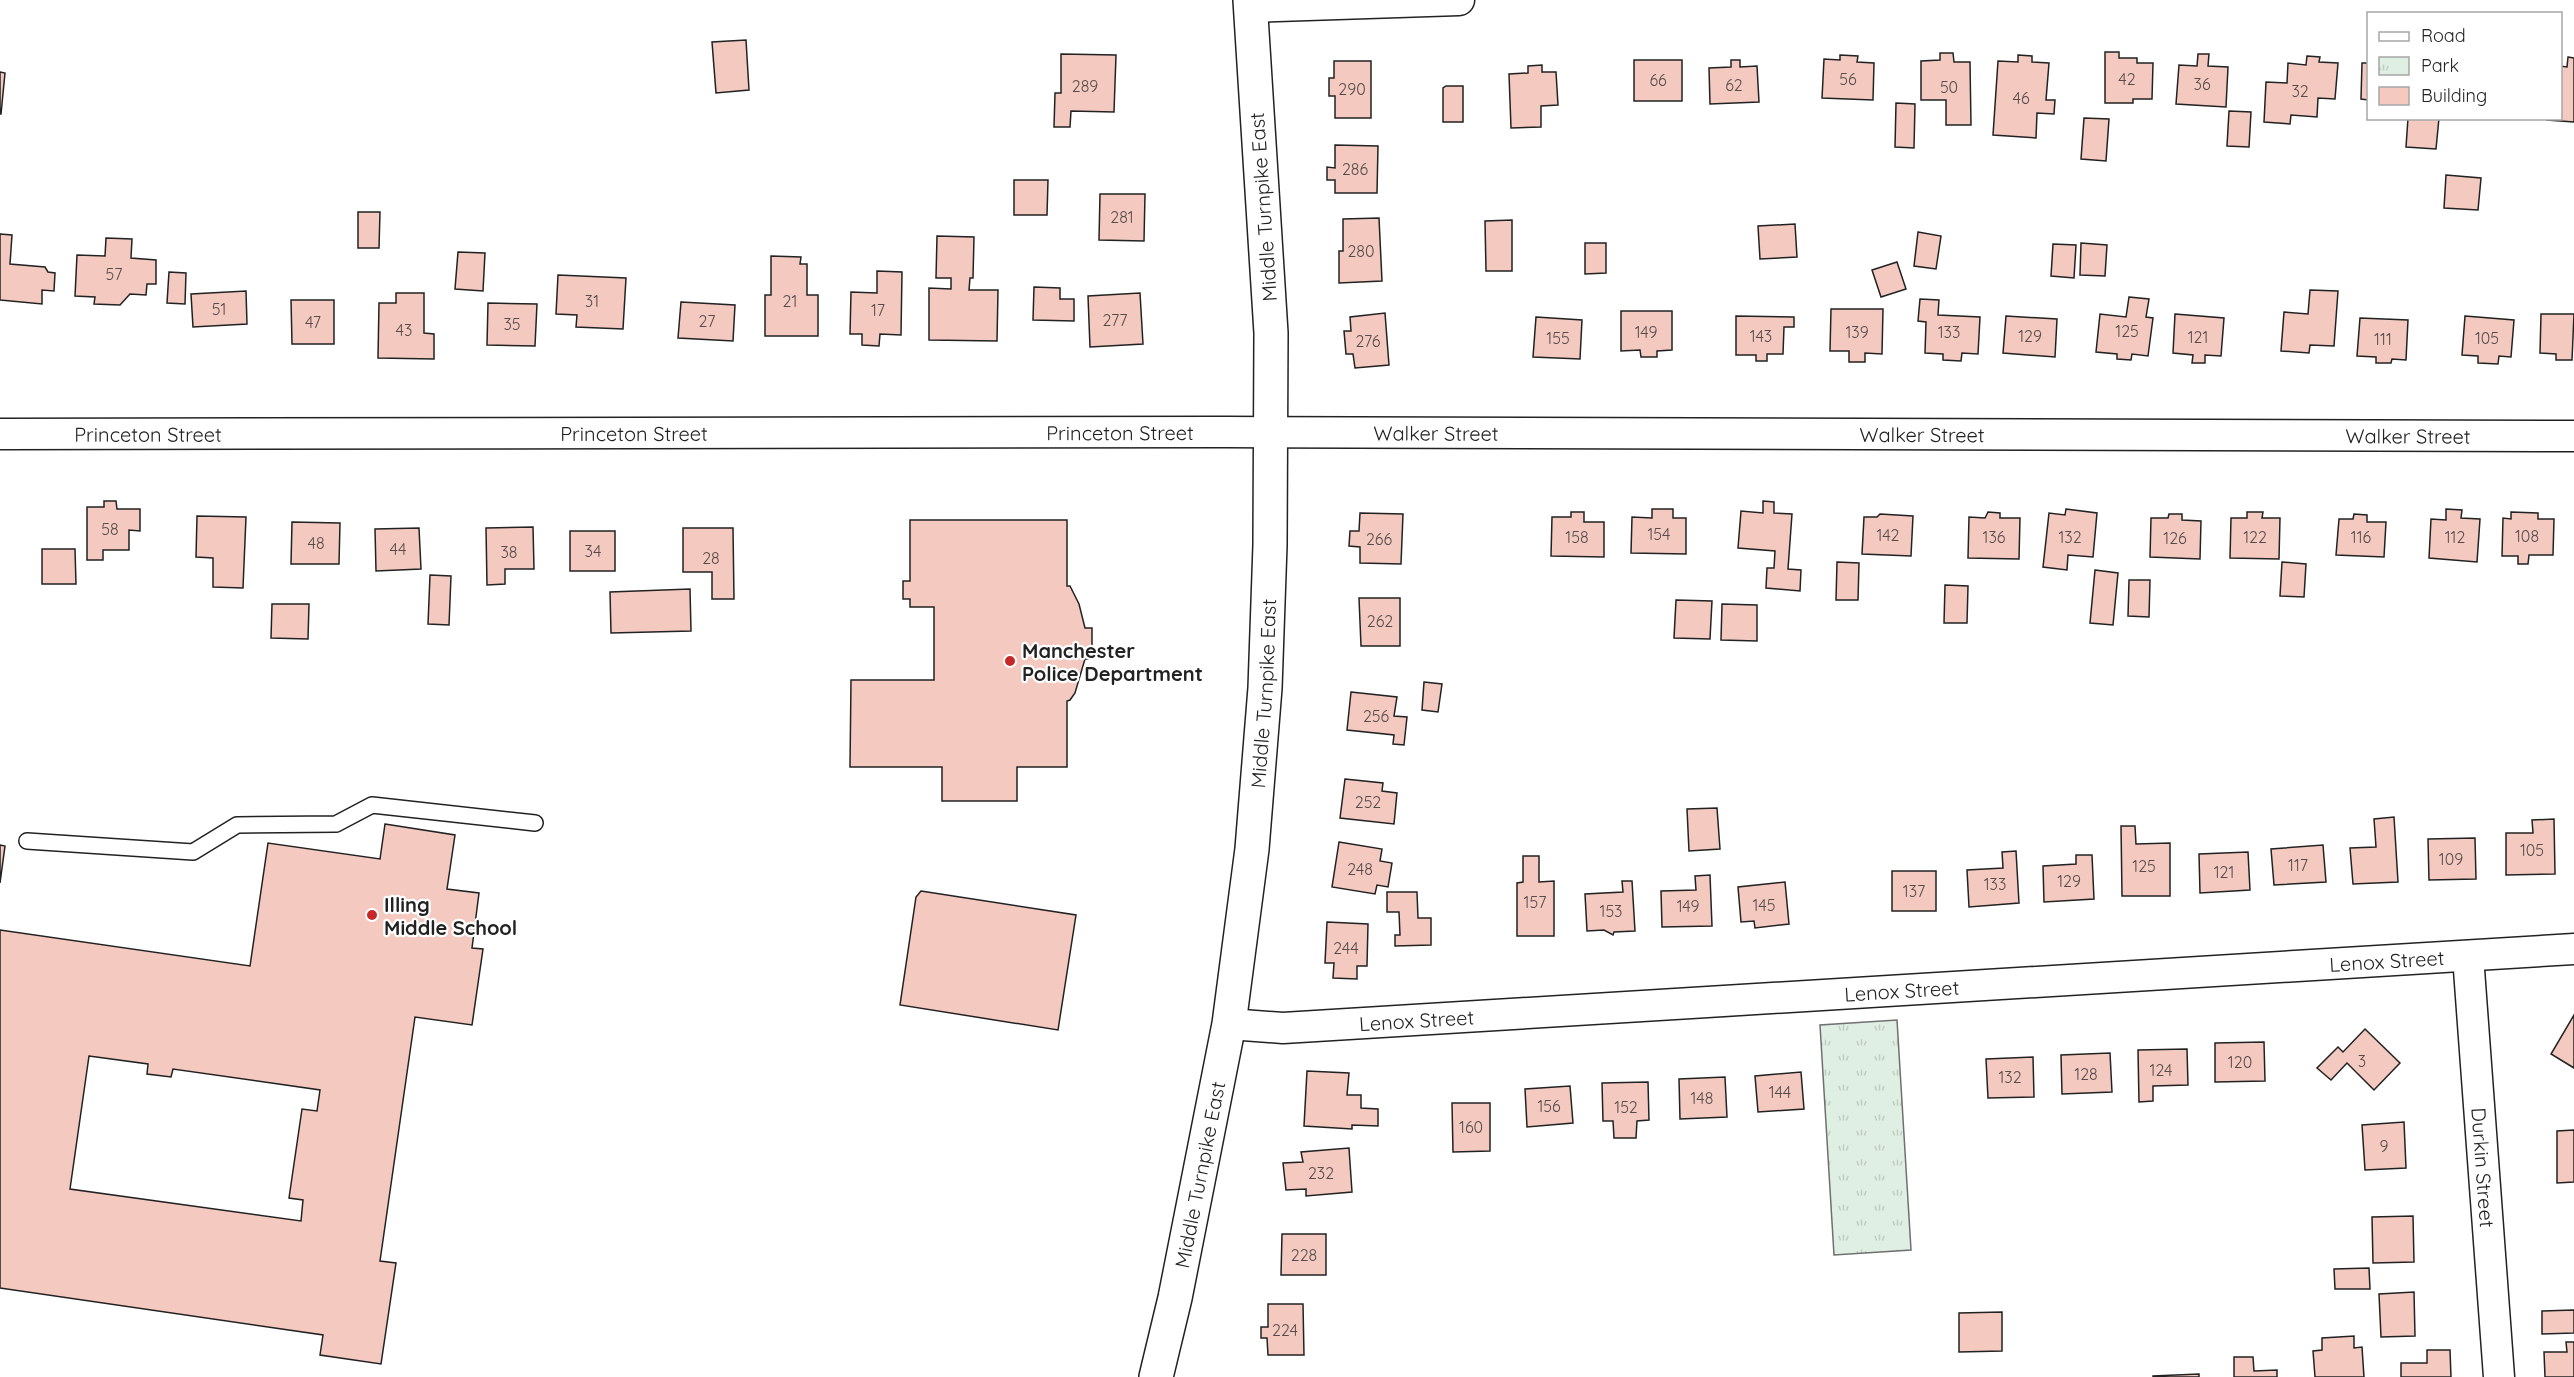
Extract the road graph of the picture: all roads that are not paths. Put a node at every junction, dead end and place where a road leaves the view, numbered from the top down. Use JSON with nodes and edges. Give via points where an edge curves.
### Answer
{"nodes":[{"id":1,"x":1459,"y":0,"type":"edge"},
{"id":2,"x":1250,"y":4,"type":"edge"},
{"id":3,"x":1270,"y":432,"type":"junction"},
{"id":4,"x":0,"y":434,"type":"edge"},
{"id":5,"x":2574,"y":436,"type":"edge"},
{"id":6,"x":535,"y":823,"type":"dead end"},
{"id":7,"x":27,"y":841,"type":"dead end"},
{"id":8,"x":2574,"y":949,"type":"edge"},
{"id":9,"x":2468,"y":956,"type":"junction"},
{"id":10,"x":1229,"y":1024,"type":"junction"},
{"id":11,"x":1156,"y":1377,"type":"edge"},
{"id":12,"x":2499,"y":1377,"type":"edge"}],
"edges":[{"from":1,"to":2,"type":"street"},
{"from":2,"to":3,"type":"main road","name":"Middle Turnpike East","via":[[1271,333]]},
{"from":3,"to":4,"type":"street","name":"Princeton Street"},
{"from":3,"to":5,"type":"street","name":"Walker Street"},
{"from":3,"to":10,"type":"main road","name":"Middle Turnpike East","via":[[1265,688],[1252,849]]},
{"from":6,"to":7,"type":"lane","via":[[372,805],[336,824],[237,825],[193,852]]},
{"from":8,"to":9,"type":"street","name":"Lenox Street"},
{"from":9,"to":10,"type":"street","name":"Lenox Street","via":[[1283,1028]]},
{"from":9,"to":12,"type":"street","name":"Durkin Street"},
{"from":10,"to":11,"type":"main road","name":"Middle Turnpike East"}]}
